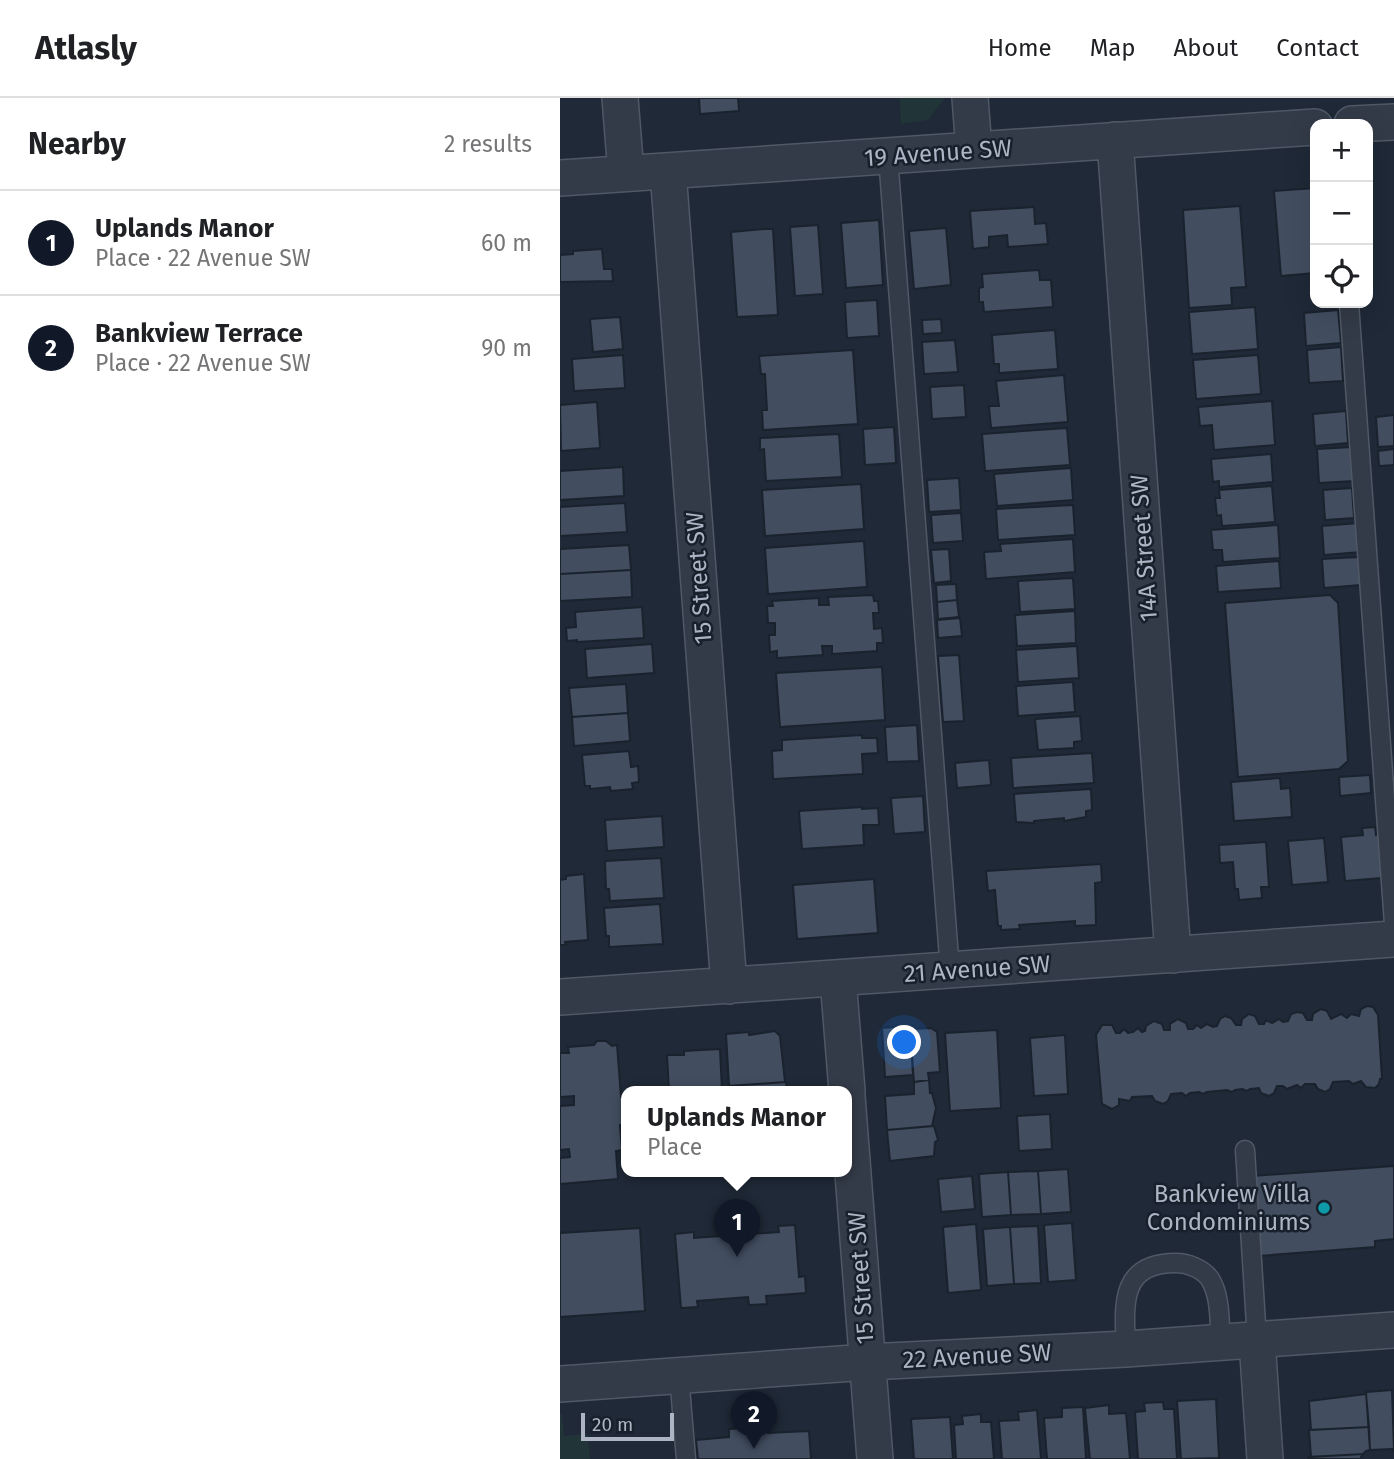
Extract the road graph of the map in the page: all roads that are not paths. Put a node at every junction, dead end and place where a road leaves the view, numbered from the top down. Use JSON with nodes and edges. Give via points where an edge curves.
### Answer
{"nodes":[{"id":1,"x":620,"y":98,"type":"edge"},
{"id":2,"x":970,"y":98,"type":"edge"},
{"id":3,"x":1394,"y":122,"type":"edge"},
{"id":4,"x":1373,"y":123,"type":"edge"},
{"id":5,"x":1310,"y":127,"type":"edge"},
{"id":6,"x":1115,"y":140,"type":"junction"},
{"id":7,"x":974,"y":150,"type":"junction"},
{"id":8,"x":888,"y":156,"type":"junction"},
{"id":9,"x":668,"y":171,"type":"junction"},
{"id":10,"x":626,"y":173,"type":"junction"},
{"id":11,"x":560,"y":178,"type":"edge"},
{"id":12,"x":1349,"y":308,"type":"edge"},
{"id":13,"x":1394,"y":924,"type":"edge"},
{"id":14,"x":1394,"y":939,"type":"edge"},
{"id":15,"x":1173,"y":955,"type":"junction"},
{"id":16,"x":950,"y":971,"type":"junction"},
{"id":17,"x":838,"y":979,"type":"junction"},
{"id":18,"x":729,"y":986,"type":"junction"},
{"id":19,"x":560,"y":997,"type":"edge"},
{"id":20,"x":847,"y":1086,"type":"edge"},
{"id":21,"x":1245,"y":1150,"type":"dead end"},
{"id":22,"x":852,"y":1159,"type":"edge"},
{"id":23,"x":1394,"y":1330,"type":"edge"},
{"id":24,"x":1257,"y":1340,"type":"junction"},
{"id":25,"x":1221,"y":1342,"type":"junction"},
{"id":26,"x":1126,"y":1349,"type":"junction"},
{"id":27,"x":868,"y":1362,"type":"junction"},
{"id":28,"x":679,"y":1375,"type":"junction"},
{"id":29,"x":560,"y":1384,"type":"edge"},
{"id":30,"x":686,"y":1459,"type":"edge"},
{"id":31,"x":875,"y":1459,"type":"edge"},
{"id":32,"x":1265,"y":1459,"type":"edge"}],
"edges":[{"from":1,"to":10,"type":"street"},
{"from":2,"to":7,"type":"street"},
{"from":3,"to":4,"type":"street"},
{"from":5,"to":6,"type":"street","name":"19 Avenue SW"},
{"from":6,"to":7,"type":"street","name":"19 Avenue SW"},
{"from":6,"to":15,"type":"street","name":"14A Street SW"},
{"from":7,"to":8,"type":"street","name":"19 Avenue SW"},
{"from":8,"to":9,"type":"street","name":"19 Avenue SW"},
{"from":8,"to":16,"type":"lane"},
{"from":9,"to":10,"type":"street","name":"19 Avenue SW"},
{"from":9,"to":18,"type":"street","name":"15 Street SW"},
{"from":10,"to":11,"type":"street","name":"19 Avenue SW"},
{"from":12,"to":13,"type":"lane"},
{"from":14,"to":15,"type":"street","name":"21 Avenue SW"},
{"from":15,"to":16,"type":"street","name":"21 Avenue SW"},
{"from":16,"to":17,"type":"street","name":"21 Avenue SW"},
{"from":17,"to":18,"type":"street","name":"21 Avenue SW"},
{"from":17,"to":20,"type":"street"},
{"from":18,"to":19,"type":"street","name":"21 Avenue SW"},
{"from":21,"to":24,"type":"lane"},
{"from":22,"to":27,"type":"street","name":"15 Street SW"},
{"from":23,"to":24,"type":"street","name":"22 Avenue SW"},
{"from":24,"to":25,"type":"street","name":"22 Avenue SW"},
{"from":24,"to":32,"type":"street"},
{"from":25,"to":26,"type":"street","name":"22 Avenue SW"},
{"from":25,"to":26,"type":"lane","via":[[1216,1291],[1208,1276],[1183,1264],[1168,1263],[1150,1266],[1135,1276],[1127,1292]]},
{"from":26,"to":27,"type":"street","name":"22 Avenue SW"},
{"from":27,"to":28,"type":"street","name":"22 Avenue SW"},
{"from":27,"to":31,"type":"street","name":"15 Street SW"},
{"from":28,"to":29,"type":"street","name":"22 Avenue SW"},
{"from":28,"to":30,"type":"lane"}]}
